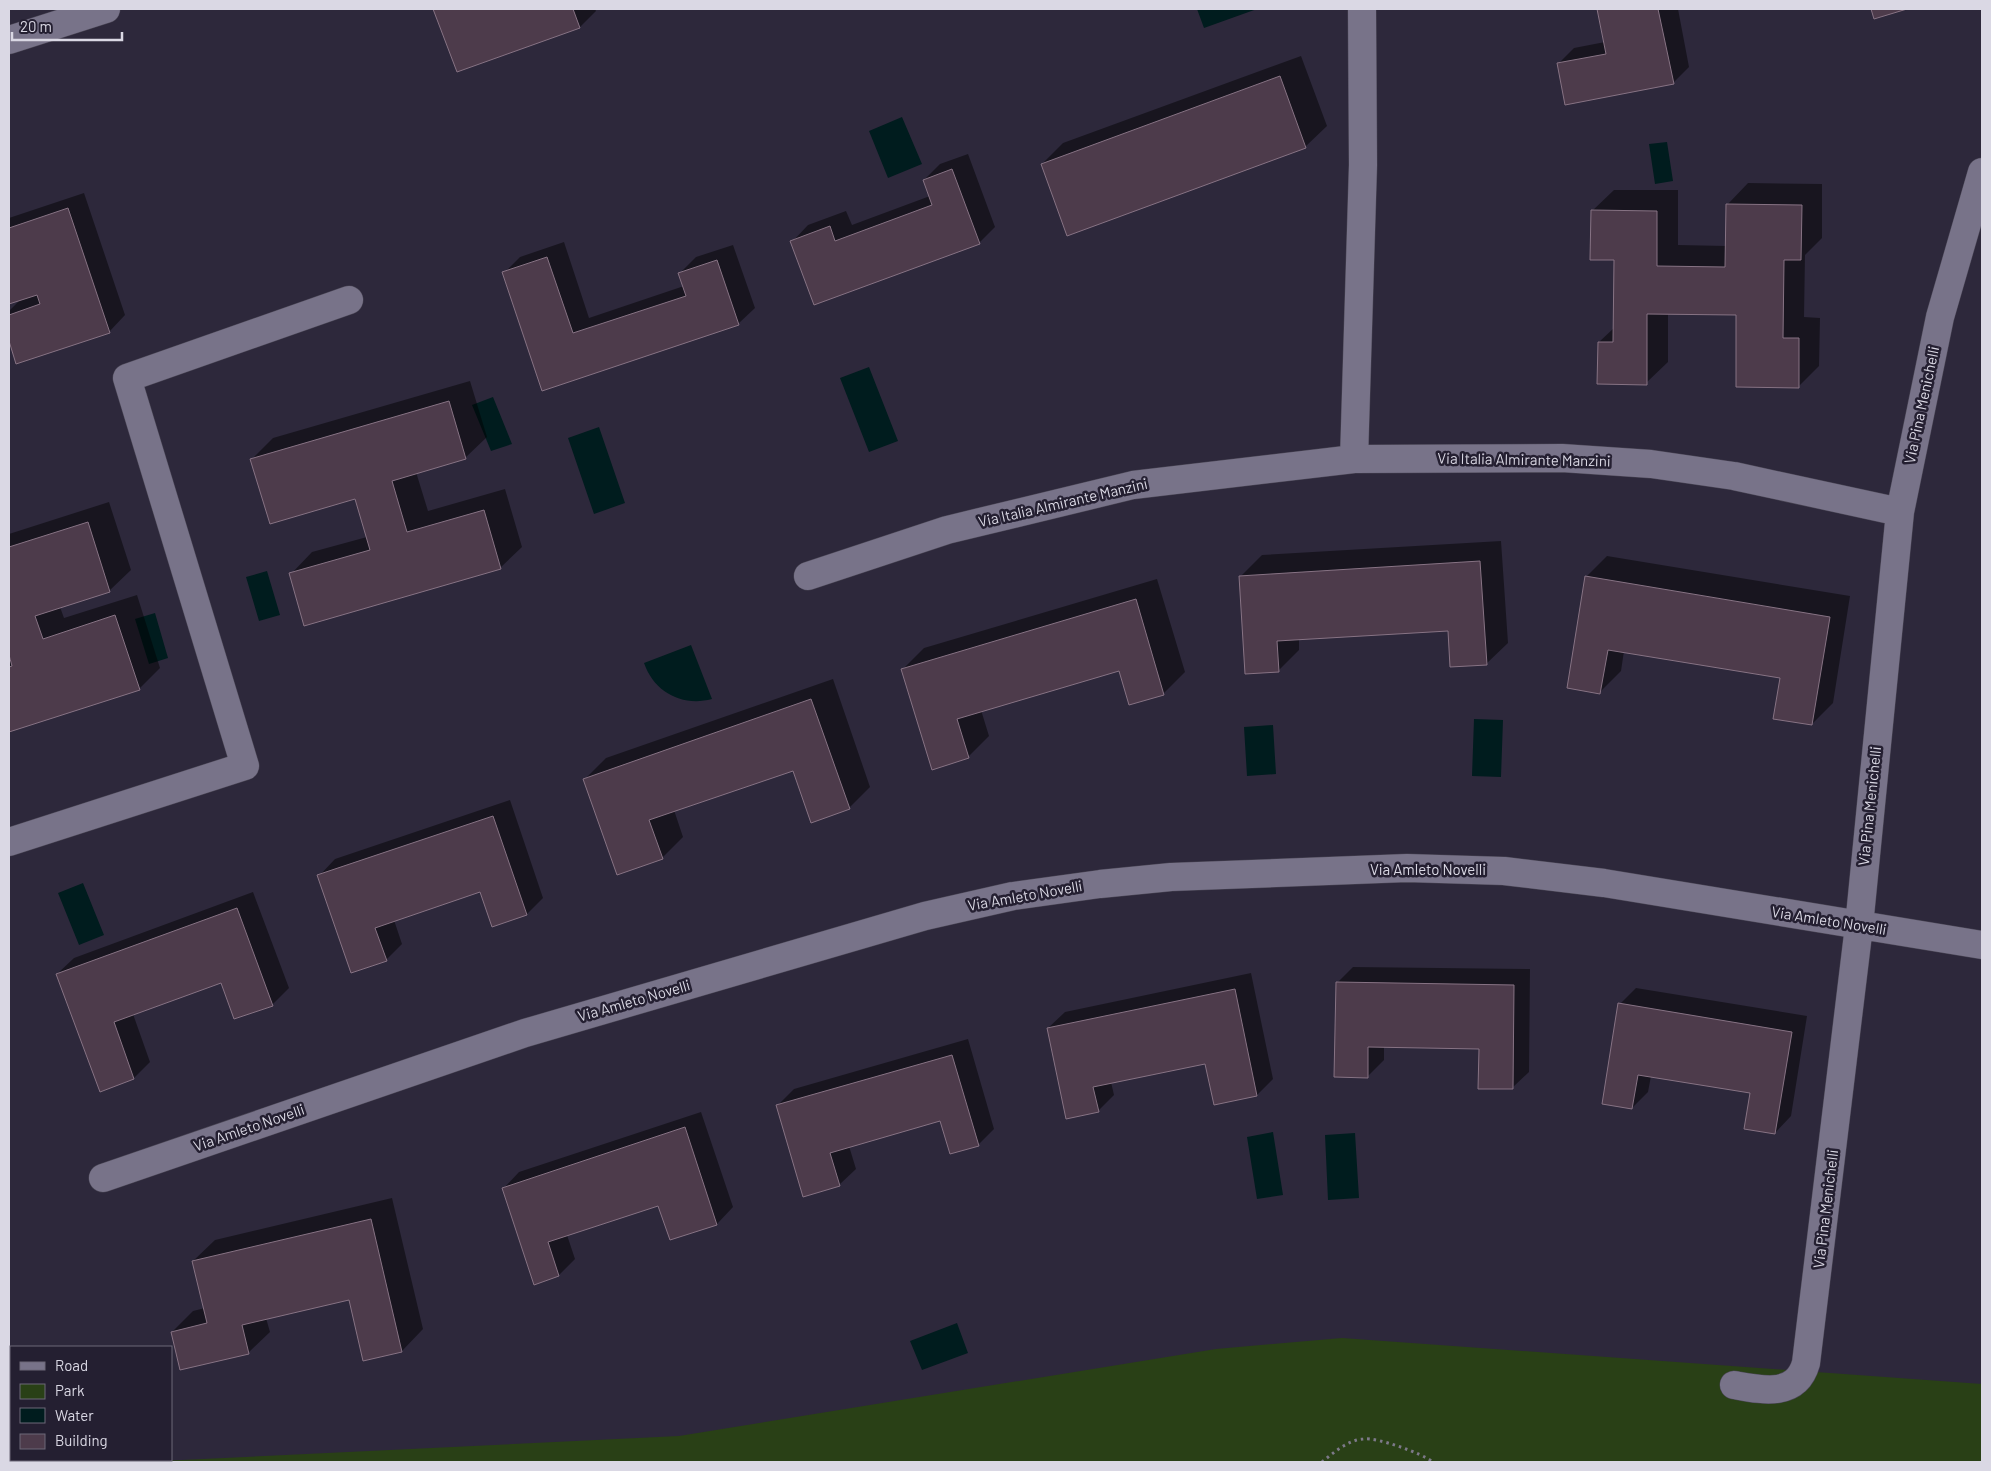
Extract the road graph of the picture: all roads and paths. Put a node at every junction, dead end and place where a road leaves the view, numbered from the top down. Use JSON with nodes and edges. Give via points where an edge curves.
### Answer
{"nodes":[{"id":1,"x":106,"y":9,"type":"edge"},
{"id":2,"x":1362,"y":9,"type":"edge"},
{"id":3,"x":9,"y":40,"type":"edge"},
{"id":4,"x":1982,"y":172,"type":"edge"},
{"id":5,"x":349,"y":300,"type":"dead end"},
{"id":6,"x":1354,"y":459,"type":"junction"},
{"id":7,"x":1900,"y":512,"type":"junction"},
{"id":8,"x":808,"y":576,"type":"dead end"},
{"id":9,"x":9,"y":842,"type":"edge"},
{"id":10,"x":1858,"y":926,"type":"junction"},
{"id":11,"x":1982,"y":945,"type":"edge"},
{"id":12,"x":103,"y":1178,"type":"dead end"},
{"id":13,"x":1734,"y":1386,"type":"dead end"},
{"id":14,"x":1322,"y":1462,"type":"edge"},
{"id":15,"x":1433,"y":1462,"type":"edge"}],
"edges":[{"from":1,"to":3,"type":"street"},
{"from":2,"to":6,"type":"street","via":[[1363,165]]},
{"from":4,"to":7,"type":"street","name":"Via Pina Menichelli","via":[[1940,317]]},
{"from":5,"to":9,"type":"street","via":[[127,378],[244,766]]},
{"from":6,"to":7,"type":"street","name":"Via Italia Almirante Manzini","via":[[1562,458],[1651,464],[1734,476]]},
{"from":6,"to":8,"type":"street","name":"Via Italia Almirante Manzini","via":[[1133,485],[947,530]]},
{"from":7,"to":10,"type":"street","name":"Via Pina Menichelli"},
{"from":10,"to":11,"type":"street","name":"Via Amleto Novelli"},
{"from":10,"to":12,"type":"street","name":"Via Amleto Novelli","via":[[1566,878],[1475,869],[1171,877],[1055,889],[925,916],[525,1033]]},
{"from":10,"to":13,"type":"street","name":"Via Pina Menichelli","via":[[1806,1363],[1796,1381],[1779,1390]]},
{"from":14,"to":15,"type":"path","via":[[1335,1451],[1363,1439],[1403,1448]]}]}
